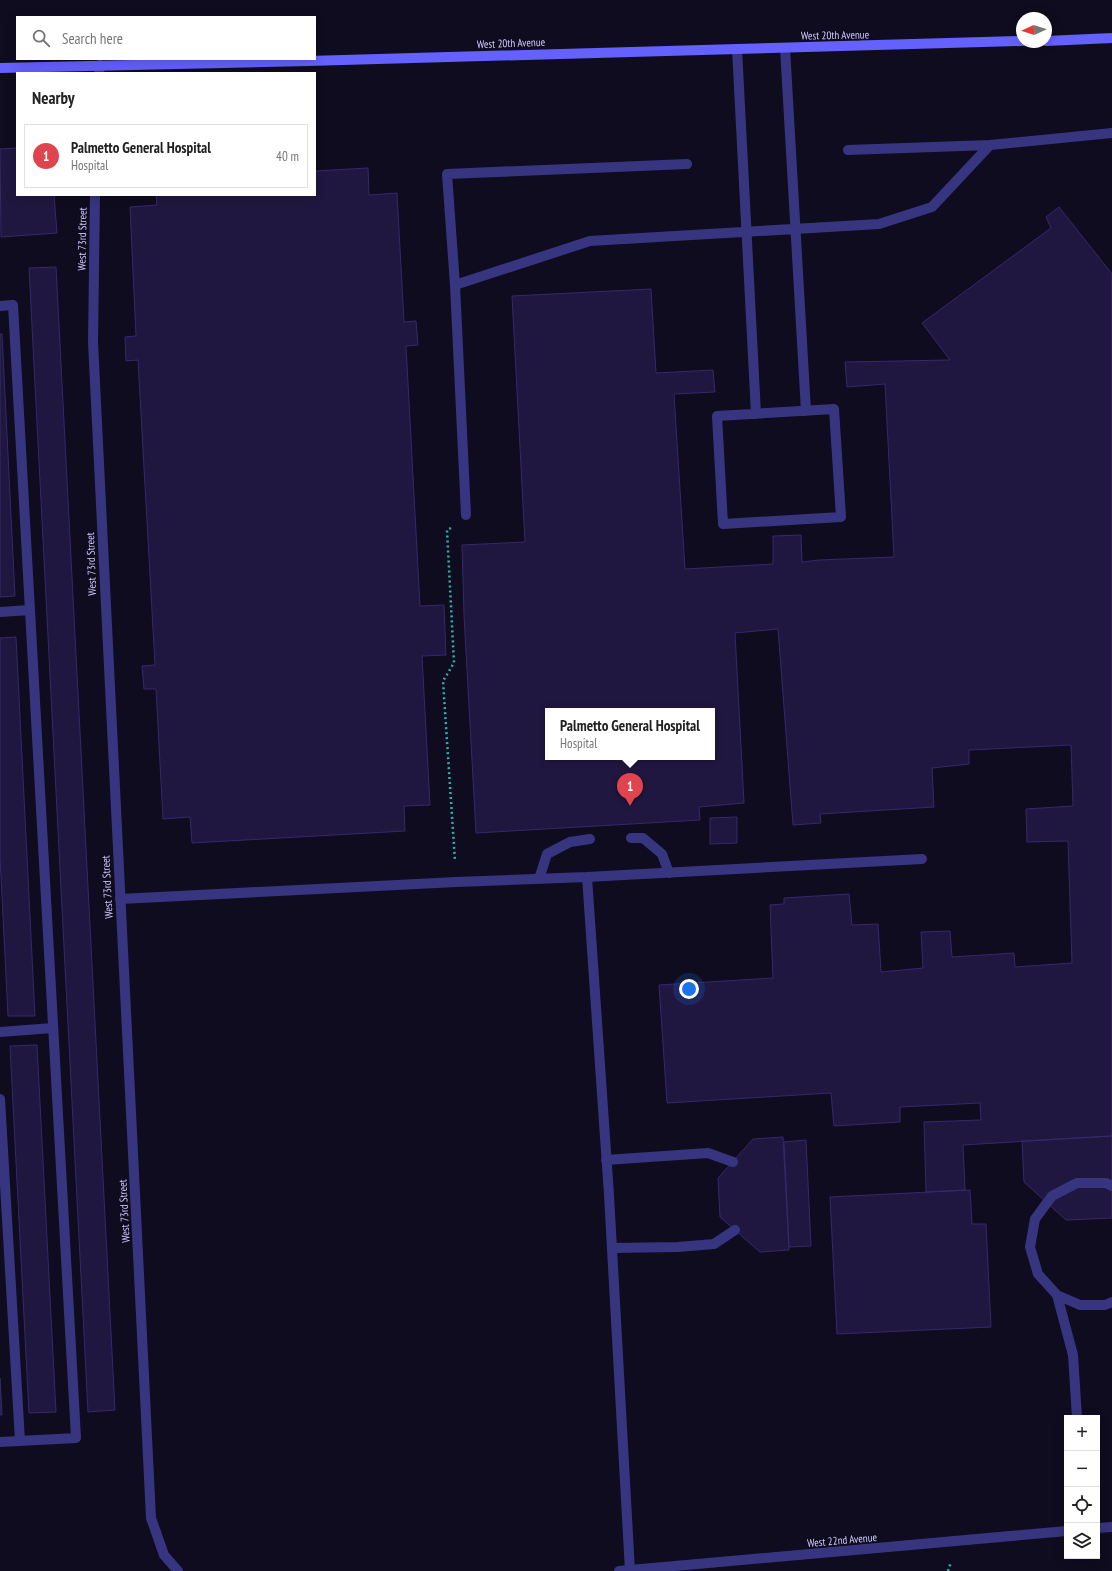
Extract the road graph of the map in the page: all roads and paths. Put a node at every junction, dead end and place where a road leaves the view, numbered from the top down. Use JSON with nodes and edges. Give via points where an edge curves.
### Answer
{"nodes":[{"id":1,"x":1112,"y":38,"type":"edge"},
{"id":2,"x":1016,"y":41,"type":"edge"},
{"id":3,"x":1052,"y":41,"type":"edge"},
{"id":4,"x":737,"y":48,"type":"junction"},
{"id":5,"x":785,"y":48,"type":"junction"},
{"id":6,"x":0,"y":68,"type":"edge"},
{"id":7,"x":99,"y":69,"type":"edge"},
{"id":8,"x":1112,"y":133,"type":"edge"},
{"id":9,"x":990,"y":144,"type":"junction"},
{"id":10,"x":848,"y":150,"type":"dead end"},
{"id":11,"x":687,"y":164,"type":"dead end"},
{"id":12,"x":95,"y":196,"type":"edge"},
{"id":13,"x":795,"y":229,"type":"junction"},
{"id":14,"x":747,"y":232,"type":"junction"},
{"id":15,"x":455,"y":285,"type":"junction"},
{"id":16,"x":0,"y":306,"type":"edge"},
{"id":17,"x":806,"y":411,"type":"junction"},
{"id":18,"x":756,"y":414,"type":"junction"},
{"id":19,"x":466,"y":515,"type":"joint"},
{"id":20,"x":30,"y":610,"type":"junction"},
{"id":21,"x":0,"y":612,"type":"edge"},
{"id":22,"x":632,"y":838,"type":"dead end"},
{"id":23,"x":590,"y":839,"type":"dead end"},
{"id":24,"x":922,"y":859,"type":"dead end"},
{"id":25,"x":669,"y":874,"type":"junction"},
{"id":26,"x":587,"y":877,"type":"junction"},
{"id":27,"x":539,"y":879,"type":"junction"},
{"id":28,"x":456,"y":882,"type":"junction"},
{"id":29,"x":120,"y":899,"type":"junction"},
{"id":30,"x":53,"y":1028,"type":"junction"},
{"id":31,"x":0,"y":1032,"type":"edge"},
{"id":32,"x":0,"y":1099,"type":"edge"},
{"id":33,"x":606,"y":1160,"type":"junction"},
{"id":34,"x":733,"y":1162,"type":"dead end"},
{"id":35,"x":1112,"y":1186,"type":"edge"},
{"id":36,"x":735,"y":1230,"type":"dead end"},
{"id":37,"x":612,"y":1248,"type":"junction"},
{"id":38,"x":1057,"y":1295,"type":"junction"},
{"id":39,"x":1112,"y":1302,"type":"edge"},
{"id":40,"x":1077,"y":1415,"type":"edge"},
{"id":41,"x":20,"y":1441,"type":"junction"},
{"id":42,"x":0,"y":1442,"type":"edge"},
{"id":43,"x":1112,"y":1527,"type":"edge"},
{"id":44,"x":1100,"y":1528,"type":"edge"},
{"id":45,"x":1064,"y":1531,"type":"edge"},
{"id":46,"x":178,"y":1571,"type":"edge"},
{"id":47,"x":619,"y":1571,"type":"edge"},
{"id":48,"x":630,"y":1571,"type":"edge"}],
"edges":[{"from":1,"to":3,"type":"street"},
{"from":2,"to":5,"type":"street","name":"West 20th Avenue"},
{"from":4,"to":5,"type":"street","name":"West 20th Avenue"},
{"from":4,"to":7,"type":"street","name":"West 20th Avenue"},
{"from":4,"to":14,"type":"street"},
{"from":5,"to":13,"type":"street"},
{"from":6,"to":7,"type":"street","name":"West 20th Avenue"},
{"from":8,"to":9,"type":"street"},
{"from":9,"to":10,"type":"street"},
{"from":9,"to":13,"type":"street","via":[[932,207],[879,224]]},
{"from":11,"to":15,"type":"street","via":[[447,174]]},
{"from":12,"to":29,"type":"street","name":"West 73rd Street","via":[[93,342]]},
{"from":13,"to":14,"type":"street"},
{"from":13,"to":17,"type":"street"},
{"from":14,"to":15,"type":"street","via":[[590,241]]},
{"from":14,"to":18,"type":"street"},
{"from":15,"to":19,"type":"street"},
{"from":16,"to":20,"type":"street","via":[[13,306]]},
{"from":17,"to":18,"type":"street"},
{"from":17,"to":18,"type":"street","via":[[834,409],[841,517],[723,524],[717,416]]},
{"from":19,"to":28,"type":"path","via":[[448,530],[454,663],[443,681]]},
{"from":20,"to":21,"type":"street"},
{"from":20,"to":30,"type":"street"},
{"from":22,"to":25,"type":"street","via":[[643,838],[662,854]]},
{"from":23,"to":27,"type":"street","via":[[570,842],[547,854]]},
{"from":24,"to":25,"type":"street"},
{"from":25,"to":26,"type":"street"},
{"from":26,"to":27,"type":"street"},
{"from":26,"to":33,"type":"street"},
{"from":27,"to":28,"type":"street"},
{"from":28,"to":29,"type":"street"},
{"from":29,"to":46,"type":"street","name":"West 73rd Street","via":[[151,1518],[164,1555]]},
{"from":30,"to":31,"type":"street"},
{"from":30,"to":41,"type":"street","via":[[76,1438]]},
{"from":32,"to":41,"type":"street"},
{"from":33,"to":34,"type":"street","via":[[708,1152]]},
{"from":33,"to":37,"type":"street"},
{"from":35,"to":38,"type":"street","via":[[1106,1183],[1078,1183],[1052,1196],[1035,1219],[1030,1247],[1038,1274]]},
{"from":36,"to":37,"type":"street","via":[[714,1244]]},
{"from":37,"to":48,"type":"street"},
{"from":38,"to":39,"type":"street","via":[[1080,1305],[1105,1305]]},
{"from":38,"to":40,"type":"street","via":[[1073,1355]]},
{"from":41,"to":42,"type":"street"},
{"from":43,"to":44,"type":"street"},
{"from":45,"to":48,"type":"street","name":"West 22nd Avenue"},
{"from":47,"to":48,"type":"street","name":"West 22nd Avenue"}]}
